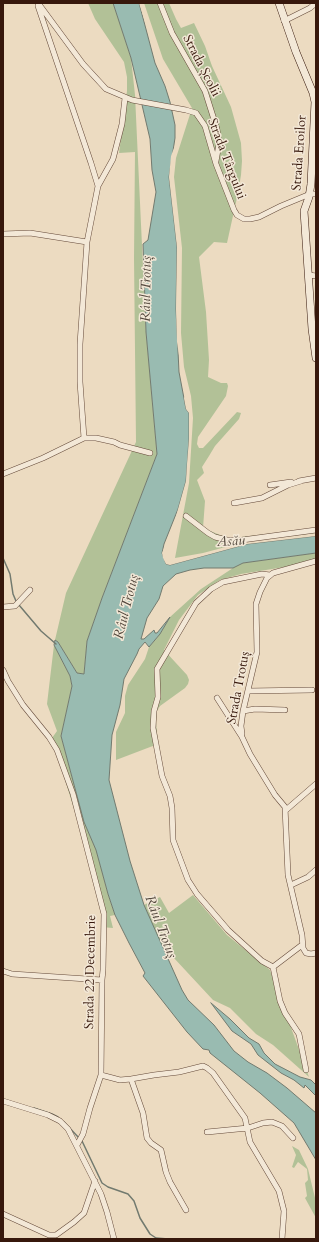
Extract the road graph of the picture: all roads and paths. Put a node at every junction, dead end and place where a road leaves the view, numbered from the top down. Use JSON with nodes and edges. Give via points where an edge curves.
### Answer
{"nodes":[{"id":1,"x":37,"y":3,"type":"edge"},
{"id":2,"x":160,"y":3,"type":"edge"},
{"id":3,"x":279,"y":3,"type":"edge"},
{"id":4,"x":316,"y":3,"type":"edge"},
{"id":5,"x":284,"y":21,"type":"junction"},
{"id":6,"x":125,"y":98,"type":"junction"},
{"id":7,"x":216,"y":164,"type":"junction"},
{"id":8,"x":98,"y":186,"type":"junction"},
{"id":9,"x":313,"y":194,"type":"edge"},
{"id":10,"x":3,"y":234,"type":"edge"},
{"id":11,"x":87,"y":242,"type":"junction"},
{"id":12,"x":312,"y":275,"type":"edge"},
{"id":13,"x":316,"y":358,"type":"edge"},
{"id":14,"x":84,"y":438,"type":"junction"},
{"id":15,"x":150,"y":453,"type":"dead end"},
{"id":16,"x":3,"y":474,"type":"edge"},
{"id":17,"x":316,"y":478,"type":"edge"},
{"id":18,"x":301,"y":480,"type":"junction"},
{"id":19,"x":270,"y":484,"type":"dead end"},
{"id":20,"x":234,"y":503,"type":"dead end"},
{"id":21,"x":186,"y":516,"type":"dead end"},
{"id":22,"x":316,"y":530,"type":"edge"},
{"id":23,"x":316,"y":561,"type":"edge"},
{"id":24,"x":270,"y":575,"type":"junction"},
{"id":25,"x":30,"y":590,"type":"dead end"},
{"id":26,"x":3,"y":608,"type":"edge"},
{"id":27,"x":3,"y":670,"type":"edge"},
{"id":28,"x":6,"y":682,"type":"edge"},
{"id":29,"x":312,"y":690,"type":"dead end"},
{"id":30,"x":248,"y":691,"type":"junction"},
{"id":31,"x":217,"y":698,"type":"dead end"},
{"id":32,"x":285,"y":710,"type":"dead end"},
{"id":33,"x":243,"y":712,"type":"junction"},
{"id":34,"x":242,"y":737,"type":"junction"},
{"id":35,"x":316,"y":784,"type":"edge"},
{"id":36,"x":286,"y":810,"type":"junction"},
{"id":37,"x":316,"y":870,"type":"edge"},
{"id":38,"x":291,"y":885,"type":"junction"},
{"id":39,"x":302,"y":945,"type":"junction"},
{"id":40,"x":316,"y":953,"type":"edge"},
{"id":41,"x":273,"y":967,"type":"junction"},
{"id":42,"x":3,"y":971,"type":"edge"},
{"id":43,"x":102,"y":980,"type":"junction"},
{"id":44,"x":306,"y":1070,"type":"dead end"},
{"id":45,"x":101,"y":1075,"type":"junction"},
{"id":46,"x":131,"y":1079,"type":"junction"},
{"id":47,"x":3,"y":1101,"type":"edge"},
{"id":48,"x":248,"y":1128,"type":"junction"},
{"id":49,"x":207,"y":1132,"type":"dead end"},
{"id":50,"x":293,"y":1138,"type":"dead end"},
{"id":51,"x":79,"y":1141,"type":"junction"},
{"id":52,"x":96,"y":1181,"type":"junction"},
{"id":53,"x":186,"y":1210,"type":"dead end"},
{"id":54,"x":3,"y":1214,"type":"edge"},
{"id":55,"x":114,"y":1239,"type":"edge"},
{"id":56,"x":282,"y":1239,"type":"edge"}],
"edges":[{"from":1,"to":6,"type":"street","via":[[94,77],[106,89]]},
{"from":1,"to":8,"type":"street"},
{"from":2,"to":7,"type":"street","name":"Strada Școlii","via":[[172,33],[205,91],[217,130],[219,144]]},
{"from":3,"to":5,"type":"main road","name":"Strada Eroilor"},
{"from":4,"to":5,"type":"street"},
{"from":5,"to":9,"type":"main road","name":"Strada Eroilor","via":[[315,102]]},
{"from":6,"to":7,"type":"street","name":"Strada Târgului","via":[[196,113],[205,126]]},
{"from":6,"to":8,"type":"street","via":[[122,124],[113,158]]},
{"from":7,"to":9,"type":"street","name":"Strada Târgului","via":[[234,210],[244,219],[259,217]]},
{"from":8,"to":11,"type":"street"},
{"from":9,"to":12,"type":"main road","name":"Strada Eroilor","via":[[304,211]]},
{"from":10,"to":11,"type":"street","via":[[30,233]]},
{"from":11,"to":14,"type":"street","via":[[80,344]]},
{"from":12,"to":13,"type":"main road","name":"Strada Eroilor","via":[[312,329]]},
{"from":14,"to":15,"type":"street","via":[[114,442]]},
{"from":14,"to":16,"type":"street"},
{"from":17,"to":18,"type":"street"},
{"from":18,"to":19,"type":"street"},
{"from":18,"to":20,"type":"street","via":[[262,498]]},
{"from":21,"to":22,"type":"street","via":[[208,533],[226,540]]},
{"from":23,"to":24,"type":"street"},
{"from":24,"to":30,"type":"street","name":"Strada Trotuș","via":[[264,582],[257,600],[258,647]]},
{"from":24,"to":41,"type":"street","via":[[262,574],[223,582],[196,603],[157,669],[158,697],[153,728],[162,776],[170,796],[173,840],[188,880],[228,930],[262,961]]},
{"from":25,"to":26,"type":"street","via":[[14,606]]},
{"from":27,"to":28,"type":"street","name":"Strada 22 Decembrie"},
{"from":28,"to":43,"type":"street","name":"Strada 22 Decembrie","via":[[58,750],[104,914]]},
{"from":29,"to":30,"type":"street"},
{"from":30,"to":33,"type":"street","name":"Strada Trotuș"},
{"from":31,"to":34,"type":"street","name":"Strada Trotuș"},
{"from":32,"to":33,"type":"street","via":[[255,709]]},
{"from":33,"to":34,"type":"street","name":"Strada Trotuș"},
{"from":34,"to":36,"type":"street","name":"Strada Trotuș"},
{"from":35,"to":36,"type":"street"},
{"from":36,"to":38,"type":"street","via":[[288,874]]},
{"from":37,"to":38,"type":"street"},
{"from":38,"to":39,"type":"street"},
{"from":39,"to":40,"type":"street","via":[[306,953]]},
{"from":39,"to":41,"type":"street"},
{"from":41,"to":44,"type":"street","via":[[280,1001],[299,1034]]},
{"from":42,"to":43,"type":"street","via":[[12,974]]},
{"from":43,"to":45,"type":"street","name":"Strada 22 Decembrie"},
{"from":45,"to":46,"type":"street","via":[[120,1080]]},
{"from":45,"to":51,"type":"street","name":"Strada 22 Decembrie"},
{"from":46,"to":48,"type":"street","via":[[202,1066],[208,1068],[245,1118]]},
{"from":46,"to":53,"type":"street","via":[[143,1112],[147,1138],[161,1150],[168,1177]]},
{"from":47,"to":51,"type":"street","via":[[60,1121]]},
{"from":48,"to":49,"type":"street"},
{"from":48,"to":50,"type":"street","via":[[272,1122],[282,1126]]},
{"from":48,"to":56,"type":"street","via":[[250,1142],[282,1198]]},
{"from":51,"to":52,"type":"street"},
{"from":52,"to":54,"type":"street","via":[[84,1213],[56,1235],[49,1235]]},
{"from":52,"to":55,"type":"street"}]}
